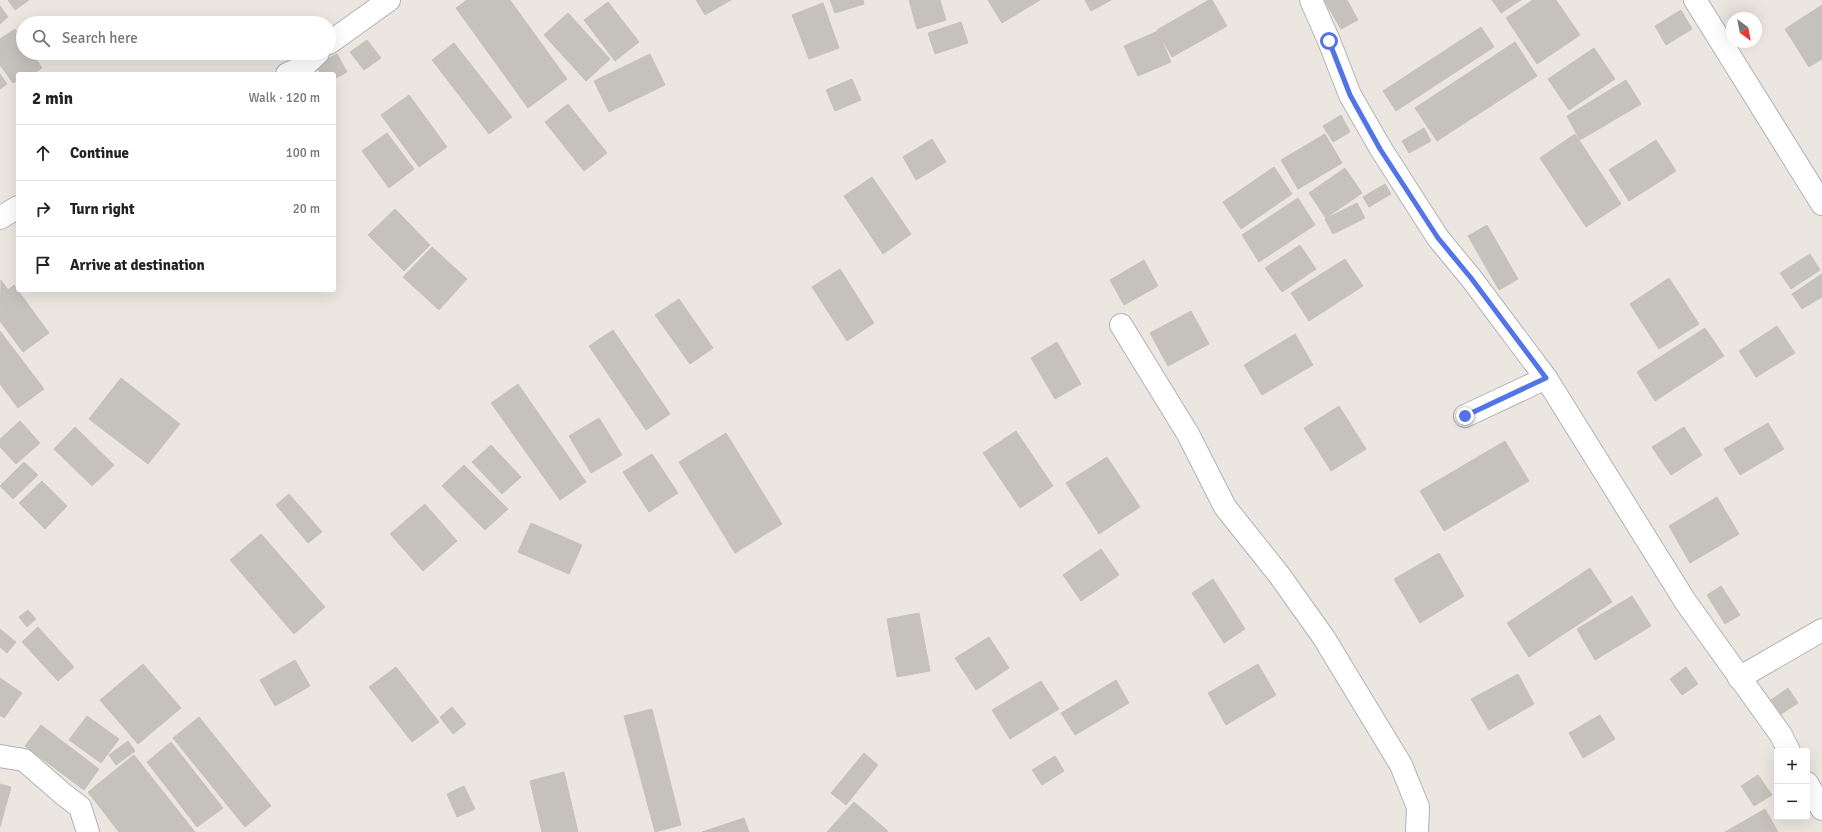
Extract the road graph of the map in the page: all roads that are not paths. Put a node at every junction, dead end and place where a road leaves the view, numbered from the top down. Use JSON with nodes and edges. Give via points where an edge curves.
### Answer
{"nodes":[{"id":1,"x":389,"y":0,"type":"edge"},
{"id":2,"x":1311,"y":0,"type":"edge"},
{"id":3,"x":1695,"y":0,"type":"edge"},
{"id":4,"x":336,"y":38,"type":"edge"},
{"id":5,"x":310,"y":60,"type":"edge"},
{"id":6,"x":291,"y":72,"type":"edge"},
{"id":7,"x":1822,"y":204,"type":"edge"},
{"id":8,"x":16,"y":208,"type":"edge"},
{"id":9,"x":0,"y":218,"type":"edge"},
{"id":10,"x":1121,"y":325,"type":"dead end"},
{"id":11,"x":1546,"y":378,"type":"junction"},
{"id":12,"x":1465,"y":416,"type":"dead end"},
{"id":13,"x":1822,"y":630,"type":"edge"},
{"id":14,"x":1739,"y":678,"type":"junction"},
{"id":15,"x":1787,"y":748,"type":"edge"},
{"id":16,"x":0,"y":756,"type":"edge"},
{"id":17,"x":1808,"y":784,"type":"edge"},
{"id":18,"x":1822,"y":810,"type":"edge"},
{"id":19,"x":88,"y":832,"type":"edge"},
{"id":20,"x":1417,"y":832,"type":"edge"}],
"edges":[{"from":1,"to":4,"type":"street"},
{"from":2,"to":11,"type":"street","via":[[1350,95],[1380,149],[1438,238]]},
{"from":3,"to":7,"type":"street"},
{"from":5,"to":6,"type":"street"},
{"from":8,"to":9,"type":"street"},
{"from":10,"to":20,"type":"street","via":[[1188,434],[1225,507],[1280,576],[1324,638],[1401,765],[1418,807]]},
{"from":11,"to":12,"type":"street"},
{"from":11,"to":14,"type":"street","via":[[1685,601]]},
{"from":13,"to":14,"type":"street"},
{"from":14,"to":15,"type":"street"},
{"from":16,"to":19,"type":"street","via":[[24,760],[80,807]]},
{"from":17,"to":18,"type":"street"}]}
